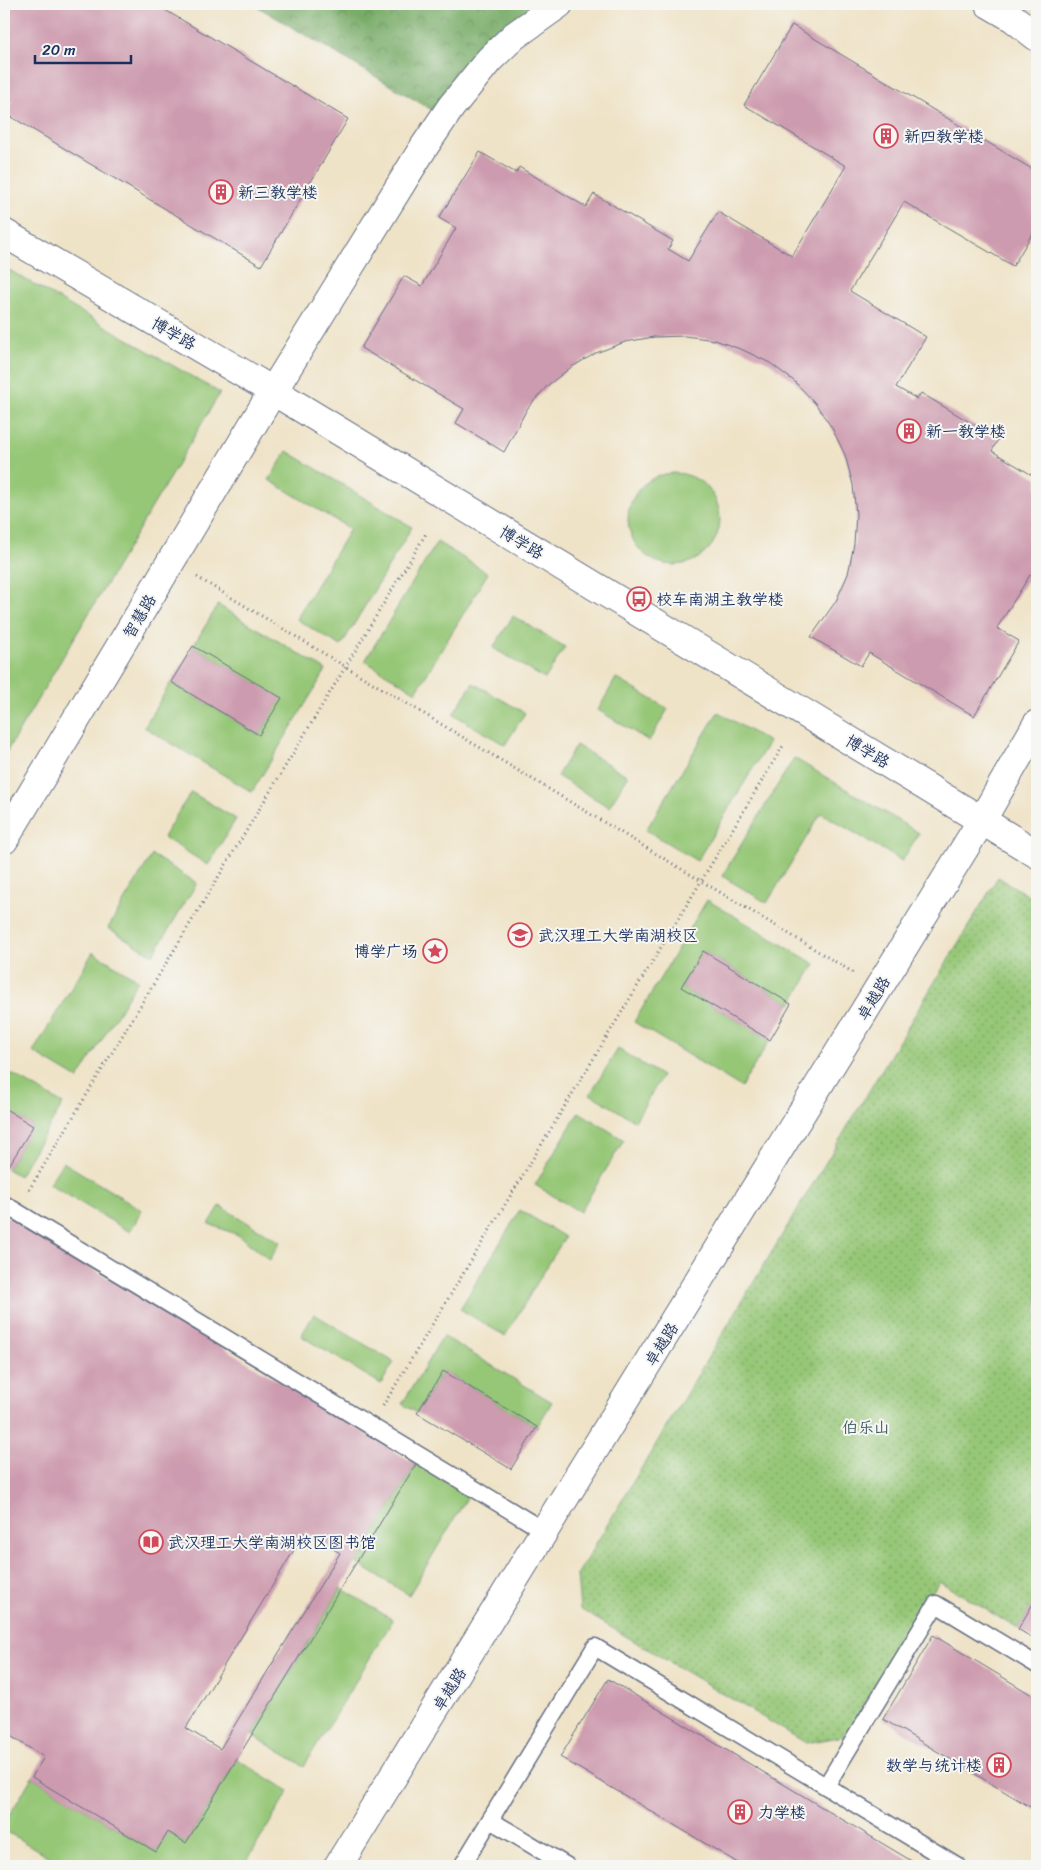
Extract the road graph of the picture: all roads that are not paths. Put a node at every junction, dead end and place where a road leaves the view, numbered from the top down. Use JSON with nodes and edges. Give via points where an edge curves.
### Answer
{"nodes":[{"id":1,"x":559,"y":4,"type":"edge"},
{"id":2,"x":989,"y":4,"type":"edge"},
{"id":3,"x":1018,"y":11,"type":"edge"},
{"id":4,"x":1037,"y":37,"type":"edge"},
{"id":5,"x":4,"y":233,"type":"edge"},
{"id":6,"x":273,"y":392,"type":"junction"},
{"id":7,"x":1037,"y":724,"type":"edge"},
{"id":8,"x":982,"y":820,"type":"junction"},
{"id":9,"x":4,"y":840,"type":"edge"},
{"id":10,"x":1037,"y":854,"type":"edge"},
{"id":11,"x":4,"y":1204,"type":"edge"},
{"id":12,"x":546,"y":1532,"type":"junction"},
{"id":13,"x":1037,"y":1665,"type":"edge"},
{"id":14,"x":826,"y":1786,"type":"junction"},
{"id":15,"x":490,"y":1820,"type":"junction"},
{"id":16,"x":338,"y":1866,"type":"edge"},
{"id":17,"x":462,"y":1866,"type":"edge"},
{"id":18,"x":566,"y":1866,"type":"edge"},
{"id":19,"x":958,"y":1866,"type":"edge"}],
"edges":[{"from":1,"to":6,"type":"street","name":"智慧路","via":[[514,36],[489,60],[452,107],[422,150]]},
{"from":2,"to":3,"type":"street"},
{"from":3,"to":4,"type":"street"},
{"from":5,"to":6,"type":"street","name":"博学路"},
{"from":6,"to":8,"type":"street","name":"博学路"},
{"from":6,"to":9,"type":"street","name":"智慧路"},
{"from":7,"to":8,"type":"street","name":"卓越路"},
{"from":8,"to":10,"type":"street","name":"博学路"},
{"from":8,"to":12,"type":"street","name":"卓越路"},
{"from":11,"to":12,"type":"lane"},
{"from":12,"to":16,"type":"street","name":"卓越路"},
{"from":13,"to":14,"type":"lane","via":[[936,1604]]},
{"from":14,"to":15,"type":"lane","via":[[595,1647]]},
{"from":14,"to":19,"type":"lane"},
{"from":15,"to":17,"type":"lane"},
{"from":15,"to":18,"type":"lane"}]}
